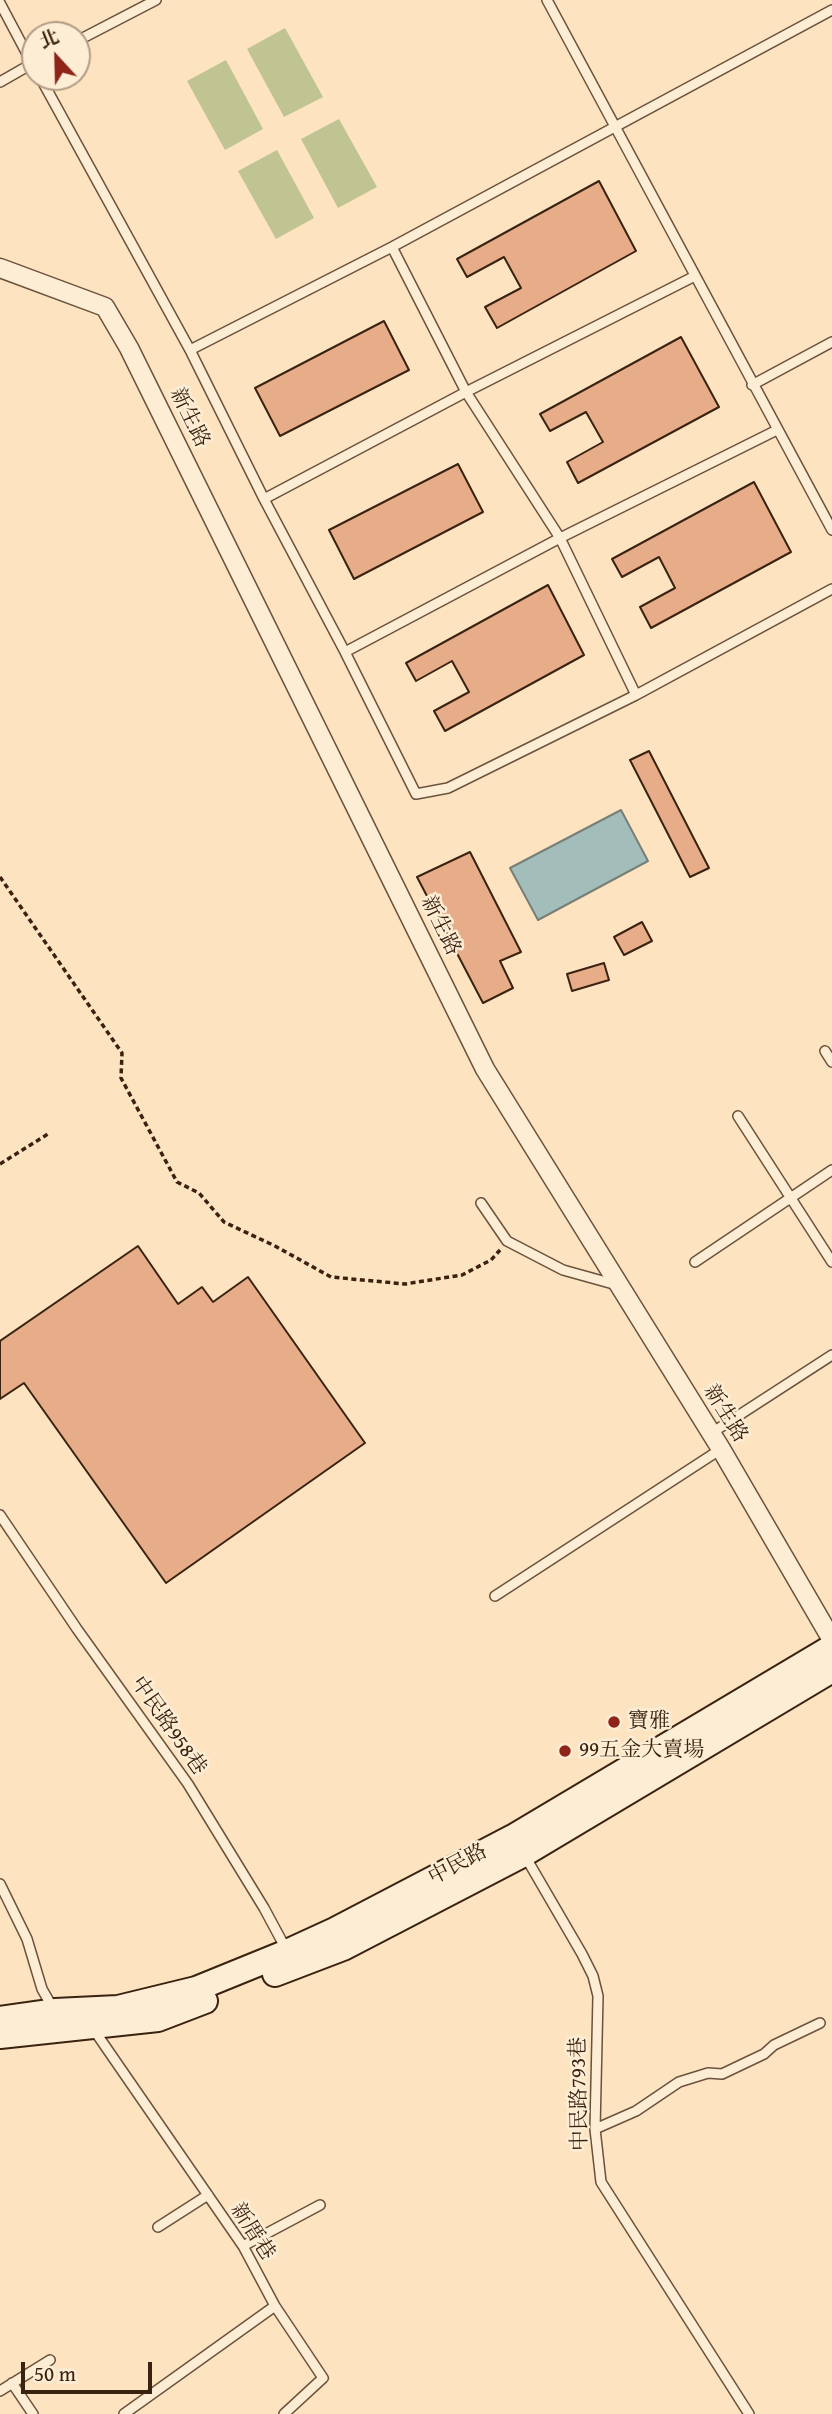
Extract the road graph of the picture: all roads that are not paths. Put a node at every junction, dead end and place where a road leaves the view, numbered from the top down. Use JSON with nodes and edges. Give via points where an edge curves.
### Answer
{"nodes":[{"id":1,"x":156,"y":0,"type":"edge"},
{"id":2,"x":547,"y":0,"type":"edge"},
{"id":3,"x":0,"y":3,"type":"edge"},
{"id":4,"x":832,"y":10,"type":"edge"},
{"id":5,"x":91,"y":34,"type":"edge"},
{"id":6,"x":21,"y":41,"type":"edge"},
{"id":7,"x":21,"y":72,"type":"edge"},
{"id":8,"x":0,"y":82,"type":"edge"},
{"id":9,"x":48,"y":91,"type":"edge"},
{"id":10,"x":616,"y":127,"type":"junction"},
{"id":11,"x":392,"y":247,"type":"junction"},
{"id":12,"x":0,"y":268,"type":"edge"},
{"id":13,"x":695,"y":276,"type":"junction"},
{"id":14,"x":832,"y":342,"type":"edge"},
{"id":15,"x":190,"y":350,"type":"junction"},
{"id":16,"x":752,"y":385,"type":"junction"},
{"id":17,"x":466,"y":391,"type":"junction"},
{"id":18,"x":777,"y":430,"type":"junction"},
{"id":19,"x":264,"y":499,"type":"junction"},
{"id":20,"x":832,"y":530,"type":"edge"},
{"id":21,"x":560,"y":538,"type":"junction"},
{"id":22,"x":832,"y":589,"type":"edge"},
{"id":23,"x":345,"y":652,"type":"junction"},
{"id":24,"x":636,"y":695,"type":"junction"},
{"id":25,"x":825,"y":1051,"type":"dead end"},
{"id":26,"x":832,"y":1062,"type":"edge"},
{"id":27,"x":738,"y":1116,"type":"dead end"},
{"id":28,"x":832,"y":1170,"type":"edge"},
{"id":29,"x":790,"y":1198,"type":"junction"},
{"id":30,"x":481,"y":1203,"type":"dead end"},
{"id":31,"x":695,"y":1262,"type":"dead end"},
{"id":32,"x":832,"y":1262,"type":"edge"},
{"id":33,"x":619,"y":1285,"type":"junction"},
{"id":34,"x":832,"y":1355,"type":"edge"},
{"id":35,"x":710,"y":1434,"type":"junction"},
{"id":36,"x":720,"y":1449,"type":"junction"},
{"id":37,"x":0,"y":1515,"type":"edge"},
{"id":38,"x":495,"y":1596,"type":"dead end"},
{"id":39,"x":832,"y":1640,"type":"edge"},
{"id":40,"x":832,"y":1647,"type":"edge"},
{"id":41,"x":832,"y":1670,"type":"edge"},
{"id":42,"x":518,"y":1845,"type":"junction"},
{"id":43,"x":0,"y":1884,"type":"edge"},
{"id":44,"x":291,"y":1959,"type":"junction"},
{"id":45,"x":55,"y":2011,"type":"junction"},
{"id":46,"x":0,"y":2019,"type":"edge"},
{"id":47,"x":820,"y":2023,"type":"dead end"},
{"id":48,"x":90,"y":2025,"type":"junction"},
{"id":49,"x":0,"y":2036,"type":"edge"},
{"id":50,"x":595,"y":2129,"type":"junction"},
{"id":51,"x":208,"y":2195,"type":"junction"},
{"id":52,"x":320,"y":2205,"type":"dead end"},
{"id":53,"x":158,"y":2227,"type":"dead end"},
{"id":54,"x":243,"y":2246,"type":"junction"},
{"id":55,"x":275,"y":2305,"type":"junction"},
{"id":56,"x":50,"y":2360,"type":"dead end"},
{"id":57,"x":12,"y":2383,"type":"junction"},
{"id":58,"x":0,"y":2391,"type":"edge"},
{"id":59,"x":33,"y":2414,"type":"edge"},
{"id":60,"x":124,"y":2414,"type":"edge"},
{"id":61,"x":284,"y":2414,"type":"edge"},
{"id":62,"x":749,"y":2414,"type":"edge"}],
"edges":[{"from":1,"to":5,"type":"lane"},
{"from":2,"to":10,"type":"lane"},
{"from":3,"to":6,"type":"lane"},
{"from":4,"to":10,"type":"lane"},
{"from":7,"to":8,"type":"lane"},
{"from":9,"to":15,"type":"lane"},
{"from":10,"to":11,"type":"lane"},
{"from":10,"to":13,"type":"lane"},
{"from":11,"to":15,"type":"lane"},
{"from":11,"to":17,"type":"lane"},
{"from":12,"to":33,"type":"street","name":"新生路","via":[[105,307],[485,1069]]},
{"from":13,"to":16,"type":"lane"},
{"from":13,"to":17,"type":"lane"},
{"from":14,"to":16,"type":"lane"},
{"from":15,"to":19,"type":"lane"},
{"from":16,"to":18,"type":"lane"},
{"from":17,"to":19,"type":"lane"},
{"from":17,"to":21,"type":"lane"},
{"from":18,"to":20,"type":"lane"},
{"from":18,"to":21,"type":"lane"},
{"from":19,"to":23,"type":"lane"},
{"from":21,"to":23,"type":"lane"},
{"from":21,"to":24,"type":"lane"},
{"from":22,"to":24,"type":"lane"},
{"from":23,"to":24,"type":"lane","via":[[416,794],[448,788]]},
{"from":25,"to":26,"type":"lane"},
{"from":27,"to":29,"type":"lane"},
{"from":28,"to":29,"type":"lane"},
{"from":29,"to":31,"type":"lane"},
{"from":29,"to":32,"type":"lane"},
{"from":30,"to":33,"type":"lane","via":[[508,1241],[563,1270]]},
{"from":33,"to":35,"type":"street","name":"新生路"},
{"from":34,"to":35,"type":"lane"},
{"from":35,"to":36,"type":"street","name":"新生路"},
{"from":36,"to":38,"type":"lane"},
{"from":36,"to":39,"type":"street","name":"新生路"},
{"from":37,"to":44,"type":"lane","name":"中民路958巷","via":[[188,1784]]},
{"from":40,"to":42,"type":"main road","name":"中民路"},
{"from":41,"to":42,"type":"main road","name":"中民路"},
{"from":42,"to":44,"type":"main road","name":"中民路","via":[[335,1930]]},
{"from":42,"to":50,"type":"lane","name":"中民路793巷","via":[[593,1976],[598,1996]]},
{"from":43,"to":45,"type":"lane"},
{"from":44,"to":45,"type":"main road","name":"中民路","via":[[118,2008]]},
{"from":44,"to":48,"type":"main road","name":"中民路","via":[[158,2019]]},
{"from":45,"to":46,"type":"main road","name":"中民路"},
{"from":45,"to":48,"type":"lane"},
{"from":47,"to":50,"type":"lane","via":[[722,2074],[708,2073],[679,2082]]},
{"from":48,"to":49,"type":"main road","name":"中民路"},
{"from":48,"to":51,"type":"lane","name":"新厝巷"},
{"from":50,"to":62,"type":"lane","name":"中民路793巷","via":[[601,2182]]},
{"from":51,"to":53,"type":"lane"},
{"from":51,"to":54,"type":"lane","name":"新厝巷"},
{"from":52,"to":54,"type":"lane"},
{"from":54,"to":55,"type":"lane","name":"新厝巷"},
{"from":55,"to":60,"type":"lane"},
{"from":55,"to":61,"type":"lane","name":"新厝巷","via":[[323,2378]]},
{"from":56,"to":57,"type":"lane"},
{"from":57,"to":58,"type":"lane"},
{"from":57,"to":59,"type":"lane"}]}
